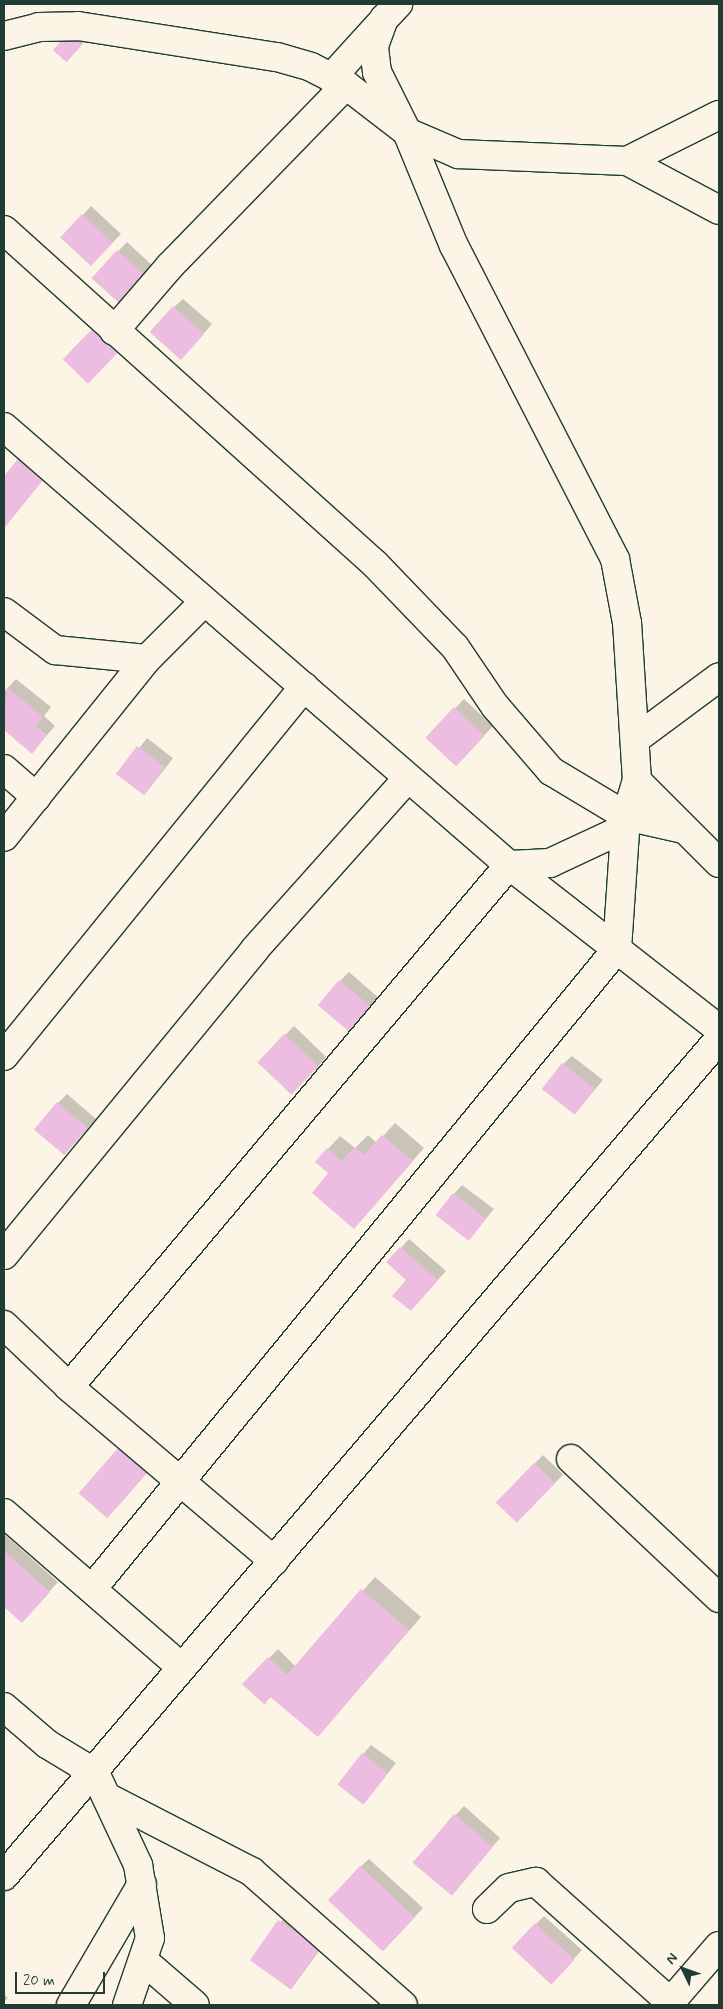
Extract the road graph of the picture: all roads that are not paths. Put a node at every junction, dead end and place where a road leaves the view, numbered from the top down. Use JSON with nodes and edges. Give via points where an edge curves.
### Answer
{"nodes":[{"id":1,"x":391,"y":11,"type":"edge"},
{"id":2,"x":4,"y":36,"type":"edge"},
{"id":3,"x":338,"y":82,"type":"junction"},
{"id":4,"x":719,"y":115,"type":"edge"},
{"id":5,"x":407,"y":132,"type":"junction"},
{"id":6,"x":627,"y":161,"type":"junction"},
{"id":7,"x":719,"y":210,"type":"edge"},
{"id":8,"x":4,"y":230,"type":"edge"},
{"id":9,"x":114,"y":331,"type":"junction"},
{"id":10,"x":4,"y":427,"type":"edge"},
{"id":11,"x":203,"y":603,"type":"junction"},
{"id":12,"x":4,"y":612,"type":"edge"},
{"id":13,"x":147,"y":659,"type":"junction"},
{"id":14,"x":719,"y":676,"type":"edge"},
{"id":15,"x":304,"y":686,"type":"junction"},
{"id":16,"x":637,"y":738,"type":"junction"},
{"id":17,"x":4,"y":769,"type":"edge"},
{"id":18,"x":407,"y":779,"type":"junction"},
{"id":19,"x":638,"y":780,"type":"junction"},
{"id":20,"x":36,"y":797,"type":"junction"},
{"id":21,"x":626,"y":822,"type":"junction"},
{"id":22,"x":683,"y":829,"type":"junction"},
{"id":23,"x":4,"y":837,"type":"edge"},
{"id":24,"x":719,"y":863,"type":"edge"},
{"id":25,"x":509,"y":865,"type":"junction"},
{"id":26,"x":617,"y":949,"type":"junction"},
{"id":27,"x":719,"y":1029,"type":"edge"},
{"id":28,"x":719,"y":1039,"type":"edge"},
{"id":29,"x":4,"y":1056,"type":"edge"},
{"id":30,"x":4,"y":1254,"type":"edge"},
{"id":31,"x":4,"y":1325,"type":"edge"},
{"id":32,"x":69,"y":1387,"type":"junction"},
{"id":33,"x":571,"y":1459,"type":"dead end"},
{"id":34,"x":181,"y":1479,"type":"junction"},
{"id":35,"x":4,"y":1512,"type":"edge"},
{"id":36,"x":274,"y":1561,"type":"junction"},
{"id":37,"x":92,"y":1589,"type":"junction"},
{"id":38,"x":719,"y":1598,"type":"edge"},
{"id":39,"x":180,"y":1666,"type":"junction"},
{"id":40,"x":4,"y":1707,"type":"edge"},
{"id":41,"x":95,"y":1773,"type":"junction"},
{"id":42,"x":107,"y":1796,"type":"junction"},
{"id":43,"x":4,"y":1876,"type":"edge"},
{"id":44,"x":142,"y":1884,"type":"junction"},
{"id":45,"x":487,"y":1909,"type":"dead end"},
{"id":46,"x":719,"y":1946,"type":"edge"},
{"id":47,"x":144,"y":1961,"type":"junction"},
{"id":48,"x":668,"y":2003,"type":"edge"},
{"id":49,"x":71,"y":2005,"type":"edge"},
{"id":50,"x":128,"y":2005,"type":"edge"},
{"id":51,"x":195,"y":2005,"type":"edge"},
{"id":52,"x":403,"y":2005,"type":"edge"}],
"edges":[{"from":1,"to":3,"type":"street"},
{"from":1,"to":5,"type":"street","via":[[374,46],[377,72]]},
{"from":2,"to":3,"type":"street","via":[[39,26],[78,26],[277,57]]},
{"from":3,"to":5,"type":"street"},
{"from":3,"to":9,"type":"street"},
{"from":4,"to":6,"type":"street"},
{"from":5,"to":6,"type":"street","via":[[458,154]]},
{"from":5,"to":16,"type":"street","via":[[454,246],[615,559],[627,623]]},
{"from":6,"to":7,"type":"street"},
{"from":8,"to":9,"type":"street"},
{"from":9,"to":21,"type":"street","via":[[375,564],[456,647],[495,706],[551,771]]},
{"from":10,"to":11,"type":"street"},
{"from":11,"to":13,"type":"street"},
{"from":11,"to":15,"type":"street"},
{"from":12,"to":13,"type":"street","via":[[55,650]]},
{"from":13,"to":20,"type":"street"},
{"from":14,"to":16,"type":"street"},
{"from":15,"to":18,"type":"street"},
{"from":15,"to":29,"type":"street"},
{"from":16,"to":19,"type":"street"},
{"from":17,"to":20,"type":"street"},
{"from":18,"to":25,"type":"street"},
{"from":18,"to":30,"type":"street","via":[[255,949]]},
{"from":19,"to":21,"type":"street"},
{"from":19,"to":22,"type":"street"},
{"from":20,"to":23,"type":"street"},
{"from":21,"to":22,"type":"street"},
{"from":21,"to":25,"type":"street","via":[[550,863]]},
{"from":21,"to":26,"type":"street"},
{"from":22,"to":24,"type":"street"},
{"from":25,"to":26,"type":"street"},
{"from":25,"to":32,"type":"street"},
{"from":26,"to":27,"type":"street"},
{"from":26,"to":34,"type":"street"},
{"from":28,"to":36,"type":"street"},
{"from":31,"to":32,"type":"street"},
{"from":32,"to":34,"type":"street"},
{"from":33,"to":38,"type":"street"},
{"from":34,"to":36,"type":"street"},
{"from":34,"to":37,"type":"street"},
{"from":35,"to":37,"type":"street"},
{"from":36,"to":39,"type":"street"},
{"from":37,"to":39,"type":"street"},
{"from":39,"to":41,"type":"street"},
{"from":40,"to":41,"type":"street","via":[[47,1744]]},
{"from":41,"to":42,"type":"street"},
{"from":41,"to":43,"type":"street"},
{"from":42,"to":44,"type":"street","via":[[138,1865]]},
{"from":42,"to":52,"type":"street","via":[[252,1872]]},
{"from":44,"to":47,"type":"street","via":[[150,1938]]},
{"from":44,"to":49,"type":"street"},
{"from":45,"to":48,"type":"street","via":[[509,1888],[536,1882],[596,1941]]},
{"from":46,"to":48,"type":"street"},
{"from":47,"to":50,"type":"street"},
{"from":47,"to":51,"type":"street"}]}
